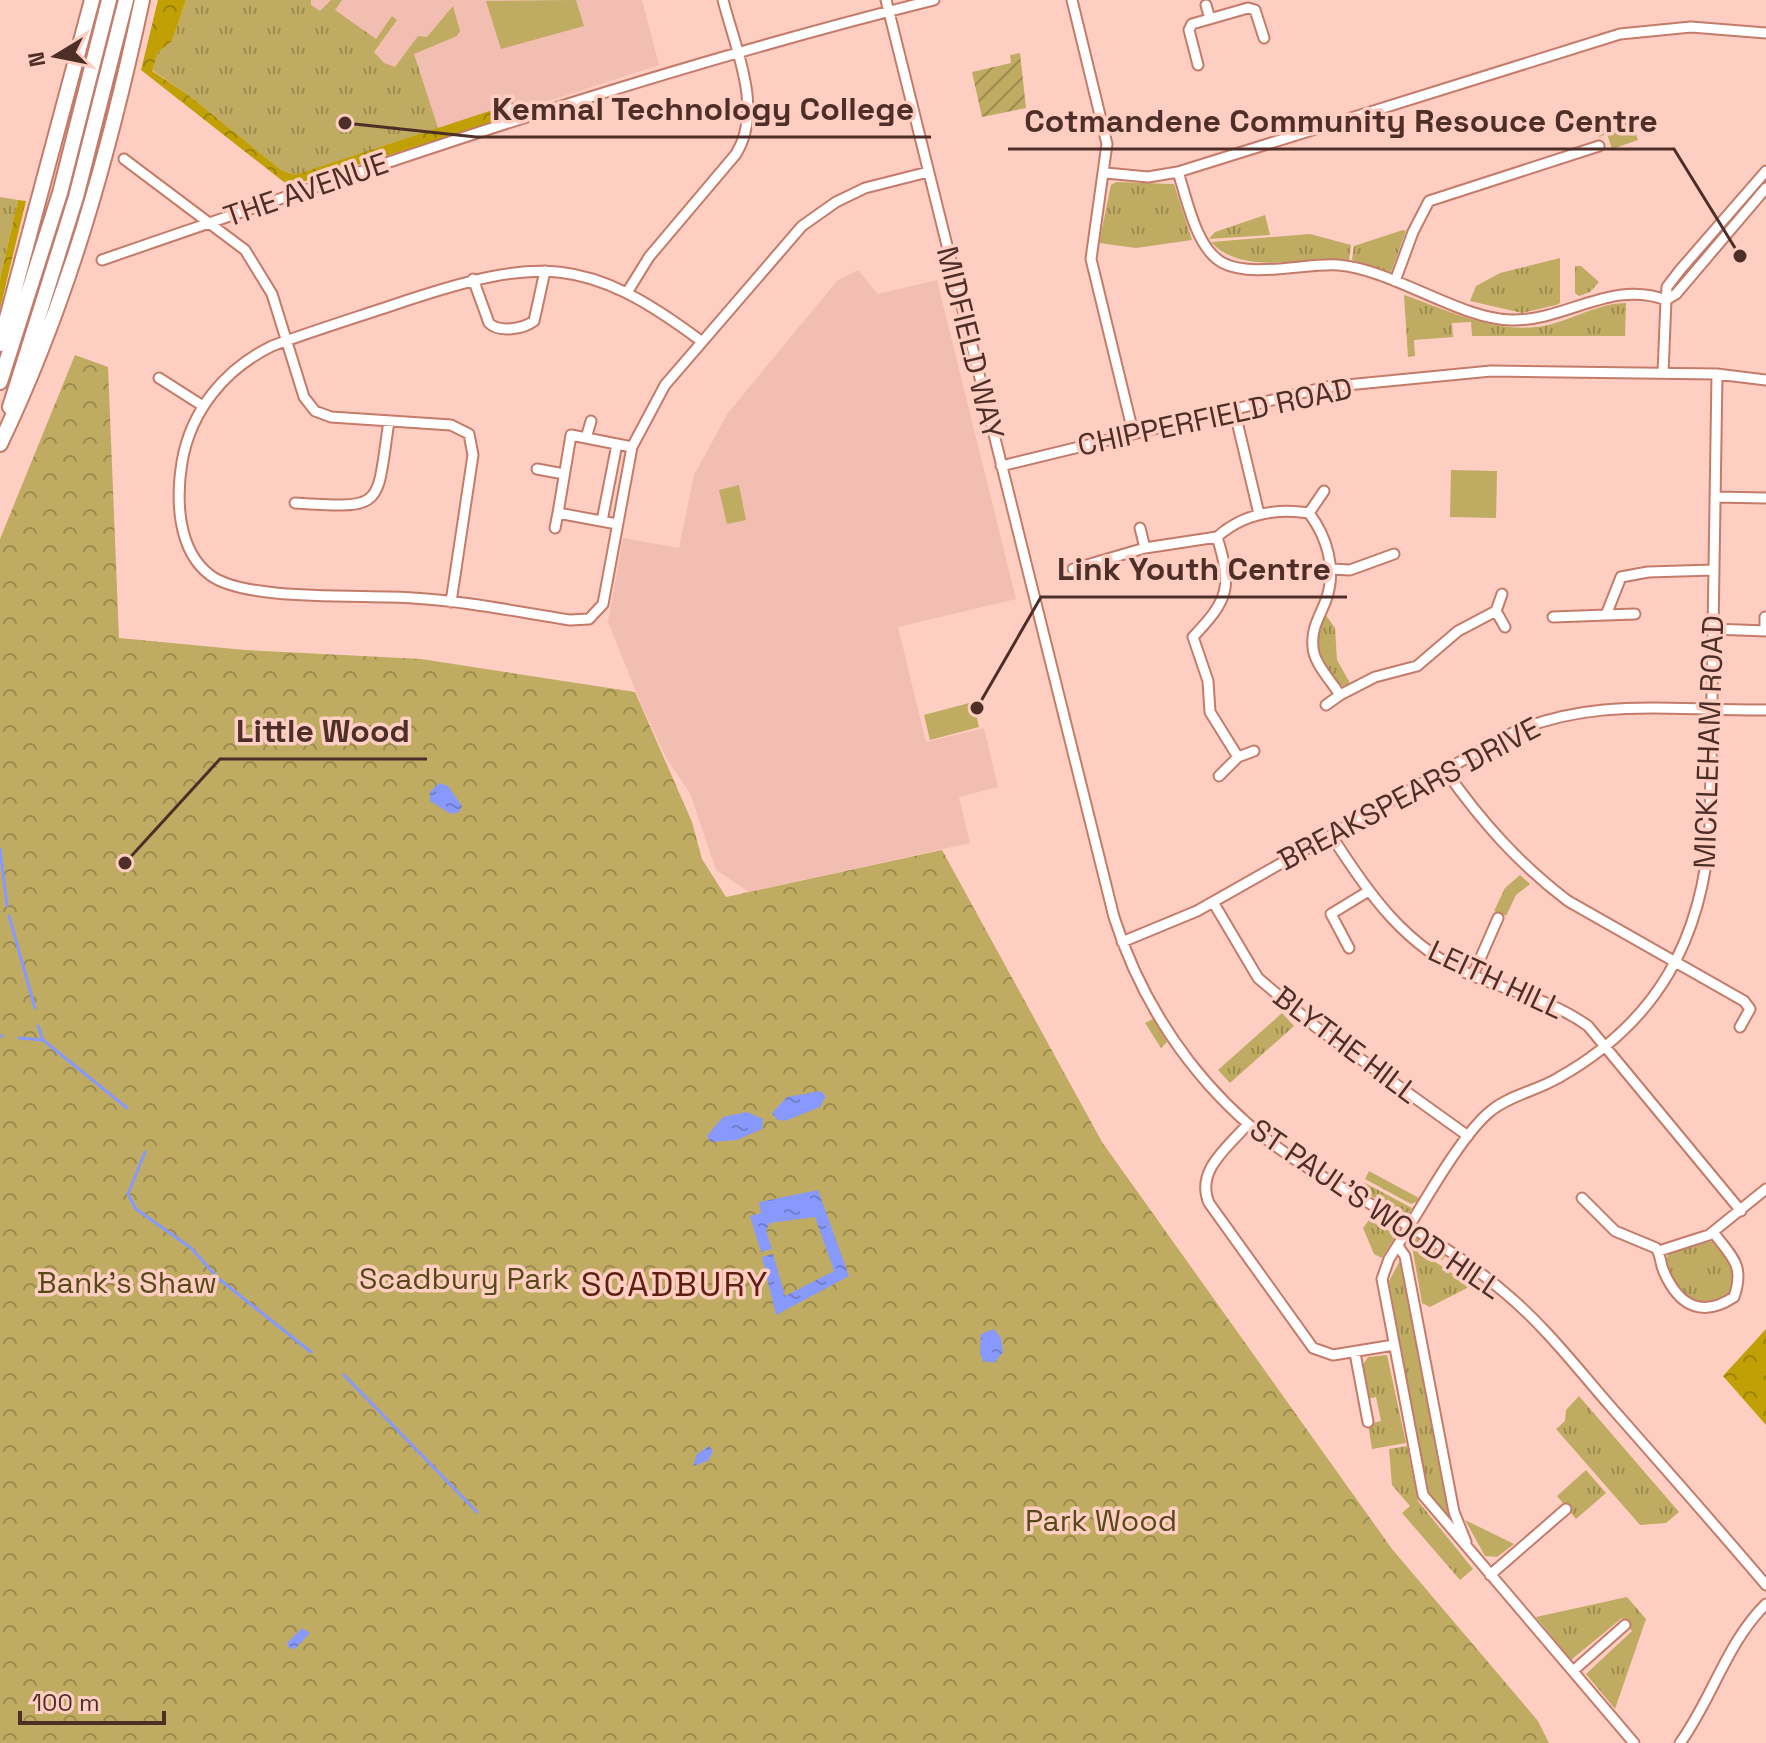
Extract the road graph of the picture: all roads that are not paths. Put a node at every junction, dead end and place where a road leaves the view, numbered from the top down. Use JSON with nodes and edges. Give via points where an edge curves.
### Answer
{"nodes":[{"id":1,"x":92,"y":0,"type":"edge"},
{"id":2,"x":109,"y":0,"type":"edge"},
{"id":3,"x":126,"y":0,"type":"edge"},
{"id":4,"x":142,"y":0,"type":"edge"},
{"id":5,"x":723,"y":0,"type":"edge"},
{"id":6,"x":886,"y":0,"type":"edge"},
{"id":7,"x":934,"y":0,"type":"edge"},
{"id":8,"x":1072,"y":0,"type":"edge"},
{"id":9,"x":1206,"y":5,"type":"dead end"},
{"id":10,"x":889,"y":11,"type":"junction"},
{"id":11,"x":1210,"y":19,"type":"junction"},
{"id":12,"x":1766,"y":33,"type":"edge"},
{"id":13,"x":1264,"y":38,"type":"dead end"},
{"id":14,"x":736,"y":51,"type":"junction"},
{"id":15,"x":1198,"y":65,"type":"dead end"},
{"id":16,"x":507,"y":105,"type":"dead end"},
{"id":17,"x":511,"y":121,"type":"junction"},
{"id":18,"x":1599,"y":146,"type":"dead end"},
{"id":19,"x":124,"y":159,"type":"dead end"},
{"id":20,"x":1766,"y":171,"type":"edge"},
{"id":21,"x":928,"y":172,"type":"junction"},
{"id":22,"x":1178,"y":172,"type":"junction"},
{"id":23,"x":1106,"y":173,"type":"junction"},
{"id":24,"x":1766,"y":188,"type":"edge"},
{"id":25,"x":212,"y":222,"type":"junction"},
{"id":26,"x":102,"y":260,"type":"dead end"},
{"id":27,"x":545,"y":271,"type":"junction"},
{"id":28,"x":473,"y":279,"type":"junction"},
{"id":29,"x":1395,"y":281,"type":"junction"},
{"id":30,"x":628,"y":291,"type":"junction"},
{"id":31,"x":1666,"y":300,"type":"junction"},
{"id":32,"x":287,"y":341,"type":"junction"},
{"id":33,"x":701,"y":341,"type":"junction"},
{"id":34,"x":0,"y":344,"type":"edge"},
{"id":35,"x":1663,"y":373,"type":"junction"},
{"id":36,"x":1717,"y":374,"type":"junction"},
{"id":37,"x":159,"y":378,"type":"dead end"},
{"id":38,"x":1766,"y":380,"type":"edge"},
{"id":39,"x":0,"y":382,"type":"edge"},
{"id":40,"x":203,"y":406,"type":"junction"},
{"id":41,"x":1234,"y":409,"type":"junction"},
{"id":42,"x":389,"y":421,"type":"junction"},
{"id":43,"x":591,"y":421,"type":"dead end"},
{"id":44,"x":1133,"y":432,"type":"junction"},
{"id":45,"x":586,"y":438,"type":"junction"},
{"id":46,"x":0,"y":444,"type":"edge"},
{"id":47,"x":617,"y":444,"type":"junction"},
{"id":48,"x":632,"y":447,"type":"junction"},
{"id":49,"x":1001,"y":466,"type":"junction"},
{"id":50,"x":537,"y":469,"type":"dead end"},
{"id":51,"x":564,"y":474,"type":"junction"},
{"id":52,"x":1324,"y":491,"type":"dead end"},
{"id":53,"x":1715,"y":497,"type":"junction"},
{"id":54,"x":1766,"y":498,"type":"edge"},
{"id":55,"x":295,"y":503,"type":"dead end"},
{"id":56,"x":558,"y":513,"type":"junction"},
{"id":57,"x":1309,"y":513,"type":"junction"},
{"id":58,"x":1259,"y":514,"type":"junction"},
{"id":59,"x":602,"y":521,"type":"junction"},
{"id":60,"x":617,"y":524,"type":"junction"},
{"id":61,"x":555,"y":528,"type":"dead end"},
{"id":62,"x":1140,"y":528,"type":"dead end"},
{"id":63,"x":1217,"y":537,"type":"junction"},
{"id":64,"x":1145,"y":548,"type":"junction"},
{"id":65,"x":1394,"y":554,"type":"dead end"},
{"id":66,"x":1073,"y":569,"type":"dead end"},
{"id":67,"x":1331,"y":569,"type":"junction"},
{"id":68,"x":1714,"y":570,"type":"junction"},
{"id":69,"x":1502,"y":594,"type":"dead end"},
{"id":70,"x":451,"y":602,"type":"junction"},
{"id":71,"x":1496,"y":611,"type":"junction"},
{"id":72,"x":1635,"y":614,"type":"dead end"},
{"id":73,"x":1606,"y":615,"type":"junction"},
{"id":74,"x":1553,"y":617,"type":"dead end"},
{"id":75,"x":1765,"y":617,"type":"edge"},
{"id":76,"x":1505,"y":627,"type":"dead end"},
{"id":77,"x":1713,"y":629,"type":"junction"},
{"id":78,"x":1766,"y":630,"type":"edge"},
{"id":79,"x":1055,"y":686,"type":"joint"},
{"id":80,"x":1340,"y":695,"type":"junction"},
{"id":81,"x":1326,"y":705,"type":"dead end"},
{"id":82,"x":1712,"y":710,"type":"junction"},
{"id":83,"x":1766,"y":710,"type":"edge"},
{"id":84,"x":1254,"y":751,"type":"dead end"},
{"id":85,"x":1238,"y":757,"type":"junction"},
{"id":86,"x":1445,"y":770,"type":"junction"},
{"id":87,"x":1219,"y":776,"type":"dead end"},
{"id":88,"x":1331,"y":835,"type":"junction"},
{"id":89,"x":1367,"y":892,"type":"junction"},
{"id":90,"x":1213,"y":902,"type":"junction"},
{"id":91,"x":1498,"y":918,"type":"dead end"},
{"id":92,"x":1122,"y":942,"type":"junction"},
{"id":93,"x":1349,"y":948,"type":"dead end"},
{"id":94,"x":1677,"y":962,"type":"junction"},
{"id":95,"x":1473,"y":975,"type":"junction"},
{"id":96,"x":1740,"y":1027,"type":"dead end"},
{"id":97,"x":1607,"y":1045,"type":"junction"},
{"id":98,"x":1248,"y":1124,"type":"junction"},
{"id":99,"x":1468,"y":1136,"type":"junction"},
{"id":100,"x":1766,"y":1189,"type":"edge"},
{"id":101,"x":1582,"y":1198,"type":"dead end"},
{"id":102,"x":1741,"y":1211,"type":"junction"},
{"id":103,"x":1412,"y":1226,"type":"junction"},
{"id":104,"x":1713,"y":1232,"type":"junction"},
{"id":105,"x":1398,"y":1246,"type":"junction"},
{"id":106,"x":1659,"y":1251,"type":"junction"},
{"id":107,"x":1394,"y":1345,"type":"junction"},
{"id":108,"x":1355,"y":1353,"type":"junction"},
{"id":109,"x":1368,"y":1422,"type":"dead end"},
{"id":110,"x":1566,"y":1509,"type":"dead end"},
{"id":111,"x":1471,"y":1552,"type":"junction"},
{"id":112,"x":1490,"y":1575,"type":"junction"},
{"id":113,"x":1766,"y":1585,"type":"edge"},
{"id":114,"x":1766,"y":1604,"type":"edge"},
{"id":115,"x":1625,"y":1625,"type":"dead end"},
{"id":116,"x":1573,"y":1671,"type":"junction"},
{"id":117,"x":1634,"y":1743,"type":"edge"},
{"id":118,"x":1680,"y":1743,"type":"edge"}],
"edges":[{"from":1,"to":34,"type":"highway"},
{"from":2,"to":39,"type":"highway","via":[[60,193]]},
{"from":3,"to":46,"type":"highway","via":[[76,197]]},
{"from":4,"to":46,"type":"highway","via":[[117,118],[80,247]]},
{"from":5,"to":14,"type":"street"},
{"from":6,"to":10,"type":"street","name":"MIDFIELD WAY"},
{"from":7,"to":10,"type":"street","name":"THE AVENUE"},
{"from":8,"to":23,"type":"street","via":[[1105,129]]},
{"from":9,"to":11,"type":"street"},
{"from":10,"to":14,"type":"street","name":"THE AVENUE"},
{"from":10,"to":21,"type":"street","name":"MIDFIELD WAY"},
{"from":11,"to":13,"type":"street","via":[[1255,10]]},
{"from":11,"to":15,"type":"street","via":[[1189,30]]},
{"from":12,"to":22,"type":"street","via":[[1668,28],[1595,40]]},
{"from":14,"to":17,"type":"street","name":"THE AVENUE"},
{"from":14,"to":30,"type":"street","via":[[748,101],[745,136]]},
{"from":16,"to":17,"type":"street"},
{"from":17,"to":25,"type":"street","name":"THE AVENUE"},
{"from":18,"to":29,"type":"street","via":[[1429,201]]},
{"from":19,"to":25,"type":"street"},
{"from":20,"to":31,"type":"street","via":[[1680,270],[1667,287]]},
{"from":21,"to":33,"type":"street","via":[[865,188],[819,213],[780,248]]},
{"from":21,"to":49,"type":"street","name":"MIDFIELD WAY"},
{"from":22,"to":23,"type":"street","via":[[1148,177]]},
{"from":22,"to":29,"type":"street","via":[[1204,241],[1223,264],[1245,269],[1340,265]]},
{"from":23,"to":44,"type":"street","via":[[1091,259]]},
{"from":24,"to":31,"type":"street"},
{"from":25,"to":26,"type":"street","name":"THE AVENUE"},
{"from":25,"to":32,"type":"street","via":[[245,250],[272,294]]},
{"from":27,"to":28,"type":"street"},
{"from":27,"to":28,"type":"street","via":[[534,321],[500,329],[489,323]]},
{"from":27,"to":30,"type":"street"},
{"from":28,"to":32,"type":"street"},
{"from":29,"to":31,"type":"street","via":[[1510,321],[1551,316],[1617,294]]},
{"from":30,"to":33,"type":"street"},
{"from":31,"to":35,"type":"street"},
{"from":32,"to":40,"type":"street","via":[[240,365]]},
{"from":32,"to":42,"type":"street","via":[[304,397],[315,411]]},
{"from":33,"to":48,"type":"street","via":[[655,401]]},
{"from":35,"to":36,"type":"street","name":"CHIPPERFIELD ROAD"},
{"from":35,"to":41,"type":"street","name":"CHIPPERFIELD ROAD","via":[[1491,371],[1326,387]]},
{"from":36,"to":38,"type":"street","name":"CHIPPERFIELD ROAD"},
{"from":36,"to":53,"type":"street","name":"MICKLEHAM ROAD"},
{"from":37,"to":40,"type":"street"},
{"from":40,"to":70,"type":"street","via":[[187,442],[180,496],[184,536],[207,573],[247,589]]},
{"from":41,"to":44,"type":"street","name":"CHIPPERFIELD ROAD"},
{"from":41,"to":58,"type":"street"},
{"from":42,"to":55,"type":"street","via":[[373,497],[354,506]]},
{"from":42,"to":70,"type":"street","via":[[451,425],[469,434],[473,444]]},
{"from":43,"to":45,"type":"street"},
{"from":44,"to":49,"type":"street","name":"CHIPPERFIELD ROAD"},
{"from":45,"to":47,"type":"street"},
{"from":45,"to":51,"type":"street","via":[[571,435]]},
{"from":47,"to":48,"type":"street"},
{"from":47,"to":59,"type":"street"},
{"from":48,"to":60,"type":"street"},
{"from":49,"to":79,"type":"street","name":"MIDFIELD WAY"},
{"from":50,"to":51,"type":"street"},
{"from":51,"to":56,"type":"street"},
{"from":52,"to":57,"type":"street"},
{"from":53,"to":54,"type":"street"},
{"from":53,"to":68,"type":"street","name":"MICKLEHAM ROAD"},
{"from":56,"to":59,"type":"street"},
{"from":56,"to":61,"type":"street"},
{"from":57,"to":58,"type":"street"},
{"from":57,"to":67,"type":"street","via":[[1324,533]]},
{"from":58,"to":63,"type":"street"},
{"from":59,"to":60,"type":"street"},
{"from":60,"to":70,"type":"street","via":[[601,610],[579,621]]},
{"from":62,"to":64,"type":"street"},
{"from":63,"to":64,"type":"street"},
{"from":63,"to":85,"type":"street","via":[[1226,566],[1222,606],[1193,637],[1208,681],[1210,712]]},
{"from":64,"to":66,"type":"street"},
{"from":65,"to":67,"type":"street","via":[[1350,570]]},
{"from":67,"to":80,"type":"street","via":[[1312,650]]},
{"from":68,"to":73,"type":"street","via":[[1621,577]]},
{"from":68,"to":77,"type":"street","name":"MICKLEHAM ROAD"},
{"from":69,"to":71,"type":"street"},
{"from":71,"to":76,"type":"street"},
{"from":71,"to":80,"type":"street","via":[[1458,631],[1417,666],[1375,677]]},
{"from":72,"to":73,"type":"street"},
{"from":73,"to":74,"type":"street"},
{"from":75,"to":78,"type":"street"},
{"from":77,"to":78,"type":"street"},
{"from":77,"to":82,"type":"street","name":"MICKLEHAM ROAD"},
{"from":79,"to":92,"type":"street","name":"ST PAUL'S WOOD HILL"},
{"from":80,"to":81,"type":"street"},
{"from":82,"to":83,"type":"street","name":"BREAKSPEARS DRIVE"},
{"from":82,"to":86,"type":"street","name":"BREAKSPEARS DRIVE","via":[[1565,714],[1515,731]]},
{"from":82,"to":94,"type":"street","name":"MICKLEHAM ROAD","via":[[1707,874]]},
{"from":84,"to":85,"type":"street"},
{"from":85,"to":87,"type":"street"},
{"from":86,"to":88,"type":"street","name":"BREAKSPEARS DRIVE"},
{"from":86,"to":94,"type":"street","via":[[1481,822],[1526,868],[1568,901]]},
{"from":88,"to":89,"type":"street","name":"LEITH HILL"},
{"from":88,"to":90,"type":"street","name":"BREAKSPEARS DRIVE"},
{"from":89,"to":93,"type":"street","via":[[1331,914]]},
{"from":89,"to":95,"type":"street","name":"LEITH HILL","via":[[1418,943]]},
{"from":90,"to":92,"type":"street","name":"BREAKSPEARS DRIVE"},
{"from":90,"to":99,"type":"street","name":"BLYTHE HILL","via":[[1258,978],[1316,1027]]},
{"from":91,"to":95,"type":"street"},
{"from":92,"to":98,"type":"street","name":"ST PAUL'S WOOD HILL","via":[[1170,1036]]},
{"from":94,"to":96,"type":"street","via":[[1744,1001],[1750,1009]]},
{"from":94,"to":97,"type":"street","name":"MICKLEHAM ROAD","via":[[1654,998]]},
{"from":95,"to":97,"type":"street","name":"LEITH HILL","via":[[1562,1007]]},
{"from":97,"to":99,"type":"street","name":"MICKLEHAM ROAD","via":[[1558,1078],[1493,1109]]},
{"from":97,"to":102,"type":"street","name":"LEITH HILL"},
{"from":98,"to":103,"type":"street","name":"ST PAUL'S WOOD HILL","via":[[1309,1168]]},
{"from":98,"to":108,"type":"street","via":[[1206,1172],[1207,1199],[1309,1344],[1328,1355]]},
{"from":99,"to":103,"type":"street","name":"MICKLEHAM ROAD"},
{"from":100,"to":102,"type":"street"},
{"from":101,"to":106,"type":"street","via":[[1615,1231]]},
{"from":102,"to":104,"type":"street"},
{"from":103,"to":105,"type":"street","name":"MICKLEHAM ROAD"},
{"from":103,"to":113,"type":"street","name":"ST PAUL'S WOOD HILL","via":[[1505,1292],[1549,1336]]},
{"from":104,"to":106,"type":"street"},
{"from":104,"to":106,"type":"street","via":[[1740,1278],[1734,1297],[1711,1309],[1683,1300],[1665,1275]]},
{"from":105,"to":107,"type":"street","name":"MICKLEHAM ROAD","via":[[1382,1279]]},
{"from":105,"to":111,"type":"street","via":[[1405,1256],[1454,1512]]},
{"from":107,"to":108,"type":"street"},
{"from":107,"to":111,"type":"street","name":"MICKLEHAM ROAD","via":[[1423,1495]]},
{"from":108,"to":109,"type":"street"},
{"from":110,"to":112,"type":"street"},
{"from":111,"to":112,"type":"street","name":"MICKLEHAM ROAD"},
{"from":112,"to":116,"type":"street","name":"MICKLEHAM ROAD"},
{"from":114,"to":118,"type":"street","via":[[1743,1630]]},
{"from":115,"to":116,"type":"street"},
{"from":116,"to":117,"type":"street","name":"MICKLEHAM ROAD"}]}
